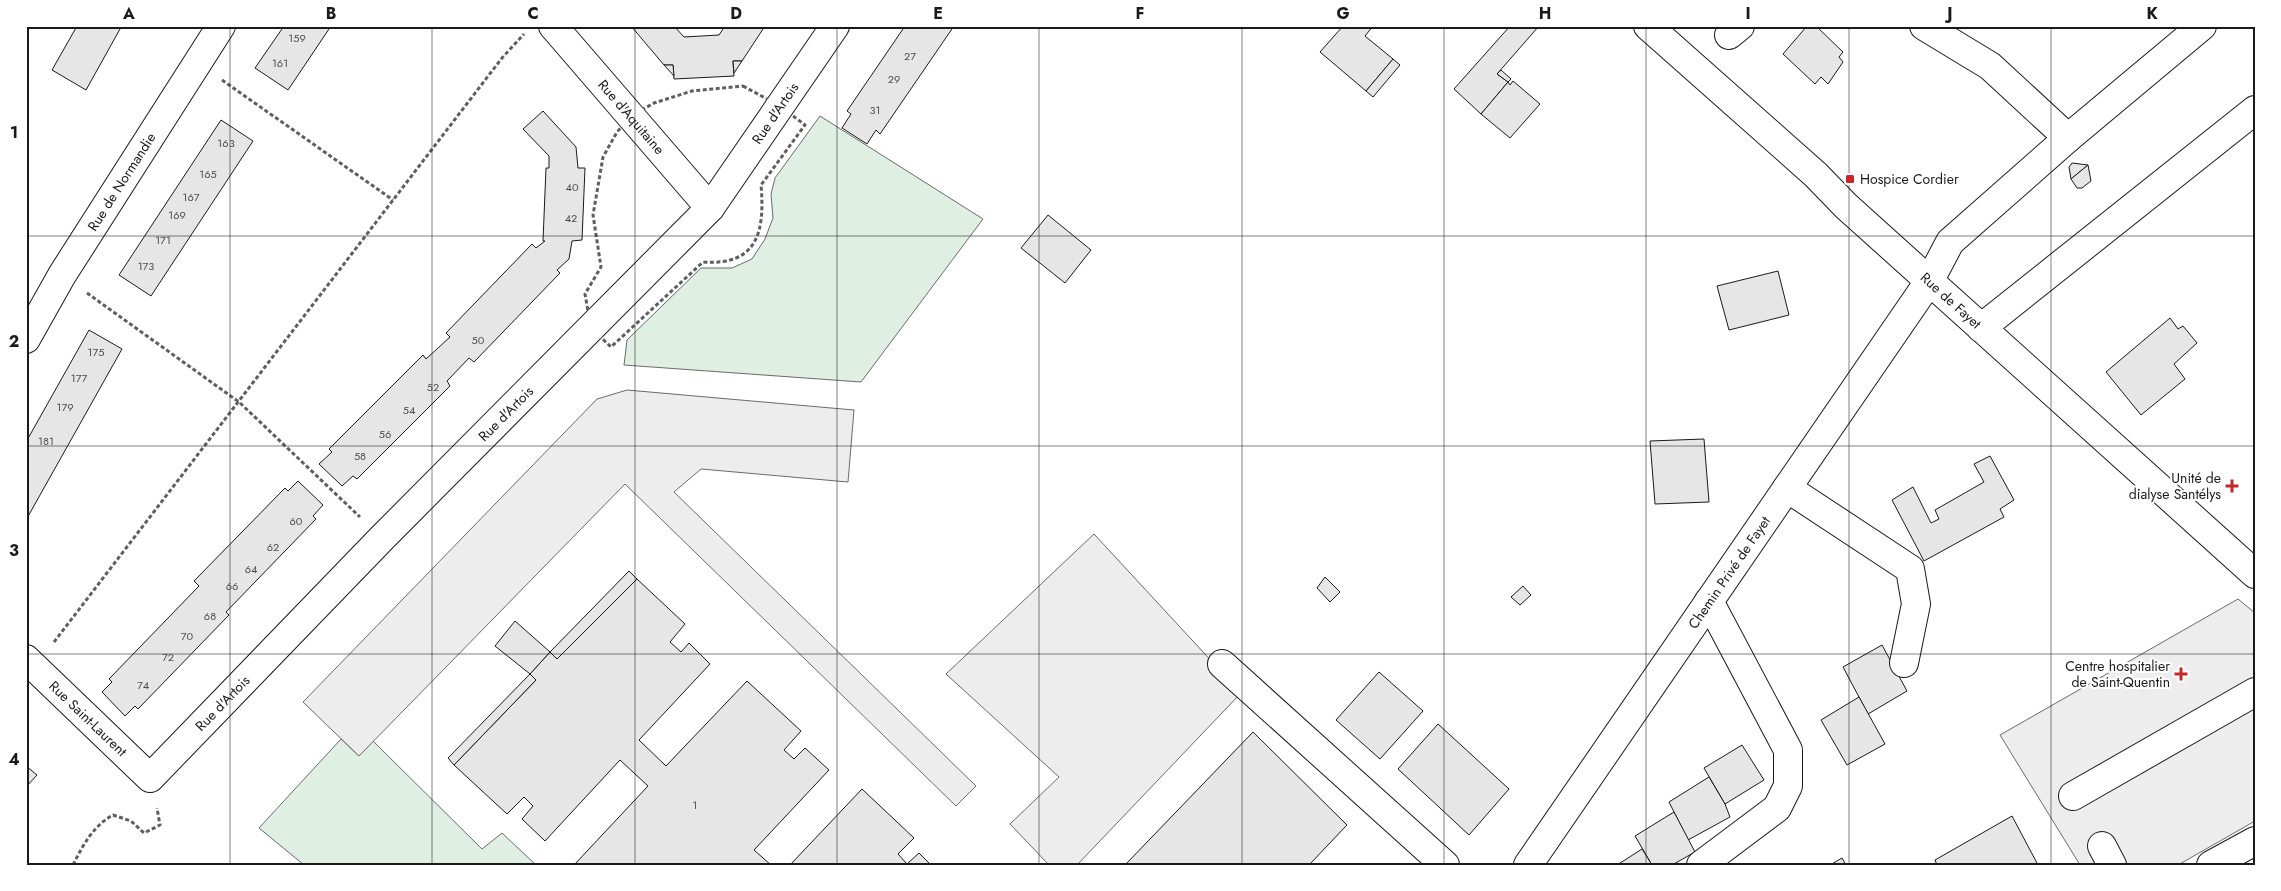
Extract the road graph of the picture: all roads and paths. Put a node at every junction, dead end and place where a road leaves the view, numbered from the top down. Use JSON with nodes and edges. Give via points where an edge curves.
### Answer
{"nodes":[{"id":1,"x":221,"y":26,"type":"edge"},
{"id":2,"x":835,"y":26,"type":"edge"},
{"id":3,"x":1648,"y":26,"type":"edge"},
{"id":4,"x":1924,"y":26,"type":"edge"},
{"id":5,"x":2202,"y":26,"type":"edge"},
{"id":6,"x":541,"y":27,"type":"edge"},
{"id":7,"x":196,"y":62,"type":"junction"},
{"id":8,"x":2255,"y":110,"type":"edge"},
{"id":9,"x":2068,"y":138,"type":"junction"},
{"id":10,"x":393,"y":200,"type":"junction"},
{"id":11,"x":710,"y":208,"type":"junction"},
{"id":12,"x":62,"y":274,"type":"junction"},
{"id":13,"x":1930,"y":280,"type":"junction"},
{"id":14,"x":1981,"y":328,"type":"junction"},
{"id":15,"x":26,"y":339,"type":"edge"},
{"id":16,"x":239,"y":402,"type":"junction"},
{"id":17,"x":1787,"y":488,"type":"junction"},
{"id":18,"x":382,"y":538,"type":"junction"},
{"id":19,"x":2255,"y":574,"type":"edge"},
{"id":20,"x":1709,"y":601,"type":"junction"},
{"id":21,"x":30,"y":663,"type":"edge"},
{"id":22,"x":1904,"y":663,"type":"dead end"},
{"id":23,"x":1222,"y":664,"type":"dead end"},
{"id":24,"x":2255,"y":692,"type":"edge"},
{"id":25,"x":150,"y":778,"type":"junction"},
{"id":26,"x":2073,"y":796,"type":"dead end"},
{"id":27,"x":2255,"y":840,"type":"edge"},
{"id":28,"x":73,"y":865,"type":"edge"},
{"id":29,"x":1445,"y":865,"type":"edge"},
{"id":30,"x":1528,"y":865,"type":"edge"},
{"id":31,"x":1701,"y":865,"type":"edge"},
{"id":32,"x":2211,"y":865,"type":"edge"}],
"edges":[{"from":1,"to":7,"type":"street","name":"Rue de Normandie"},
{"from":2,"to":11,"type":"street","name":"Rue d'Artois"},
{"from":3,"to":13,"type":"street","name":"Rue de Fayet"},
{"from":4,"to":9,"type":"street","via":[[1990,66]]},
{"from":5,"to":9,"type":"street","name":"Chemin Privé de Fayet"},
{"from":6,"to":10,"type":"path","via":[[502,58]]},
{"from":6,"to":11,"type":"street","name":"Rue d'Aquitaine"},
{"from":7,"to":10,"type":"path"},
{"from":7,"to":12,"type":"street","name":"Rue de Normandie"},
{"from":8,"to":14,"type":"street"},
{"from":9,"to":13,"type":"street","name":"Chemin Privé de Fayet","via":[[1950,242]]},
{"from":10,"to":16,"type":"path"},
{"from":11,"to":18,"type":"street","name":"Rue d'Artois"},
{"from":12,"to":15,"type":"street","name":"Rue de Normandie"},
{"from":12,"to":16,"type":"path"},
{"from":13,"to":14,"type":"street","name":"Rue de Fayet"},
{"from":13,"to":17,"type":"street","name":"Chemin Privé de Fayet"},
{"from":14,"to":19,"type":"street","name":"Rue de Fayet"},
{"from":16,"to":18,"type":"path"},
{"from":16,"to":21,"type":"path"},
{"from":17,"to":20,"type":"street","name":"Chemin Privé de Fayet"},
{"from":17,"to":22,"type":"street","via":[[1910,570],[1916,604]]},
{"from":18,"to":25,"type":"street","name":"Rue d'Artois"},
{"from":20,"to":30,"type":"street","name":"Chemin Privé de Fayet"},
{"from":20,"to":31,"type":"street","via":[[1788,750],[1788,786],[1777,808]]},
{"from":21,"to":25,"type":"street","name":"Rue Saint-Laurent"},
{"from":23,"to":29,"type":"street"},
{"from":24,"to":26,"type":"street"},
{"from":25,"to":28,"type":"path","via":[[160,825],[144,832],[131,821],[113,815],[100,822]]},
{"from":27,"to":32,"type":"street"}]}
